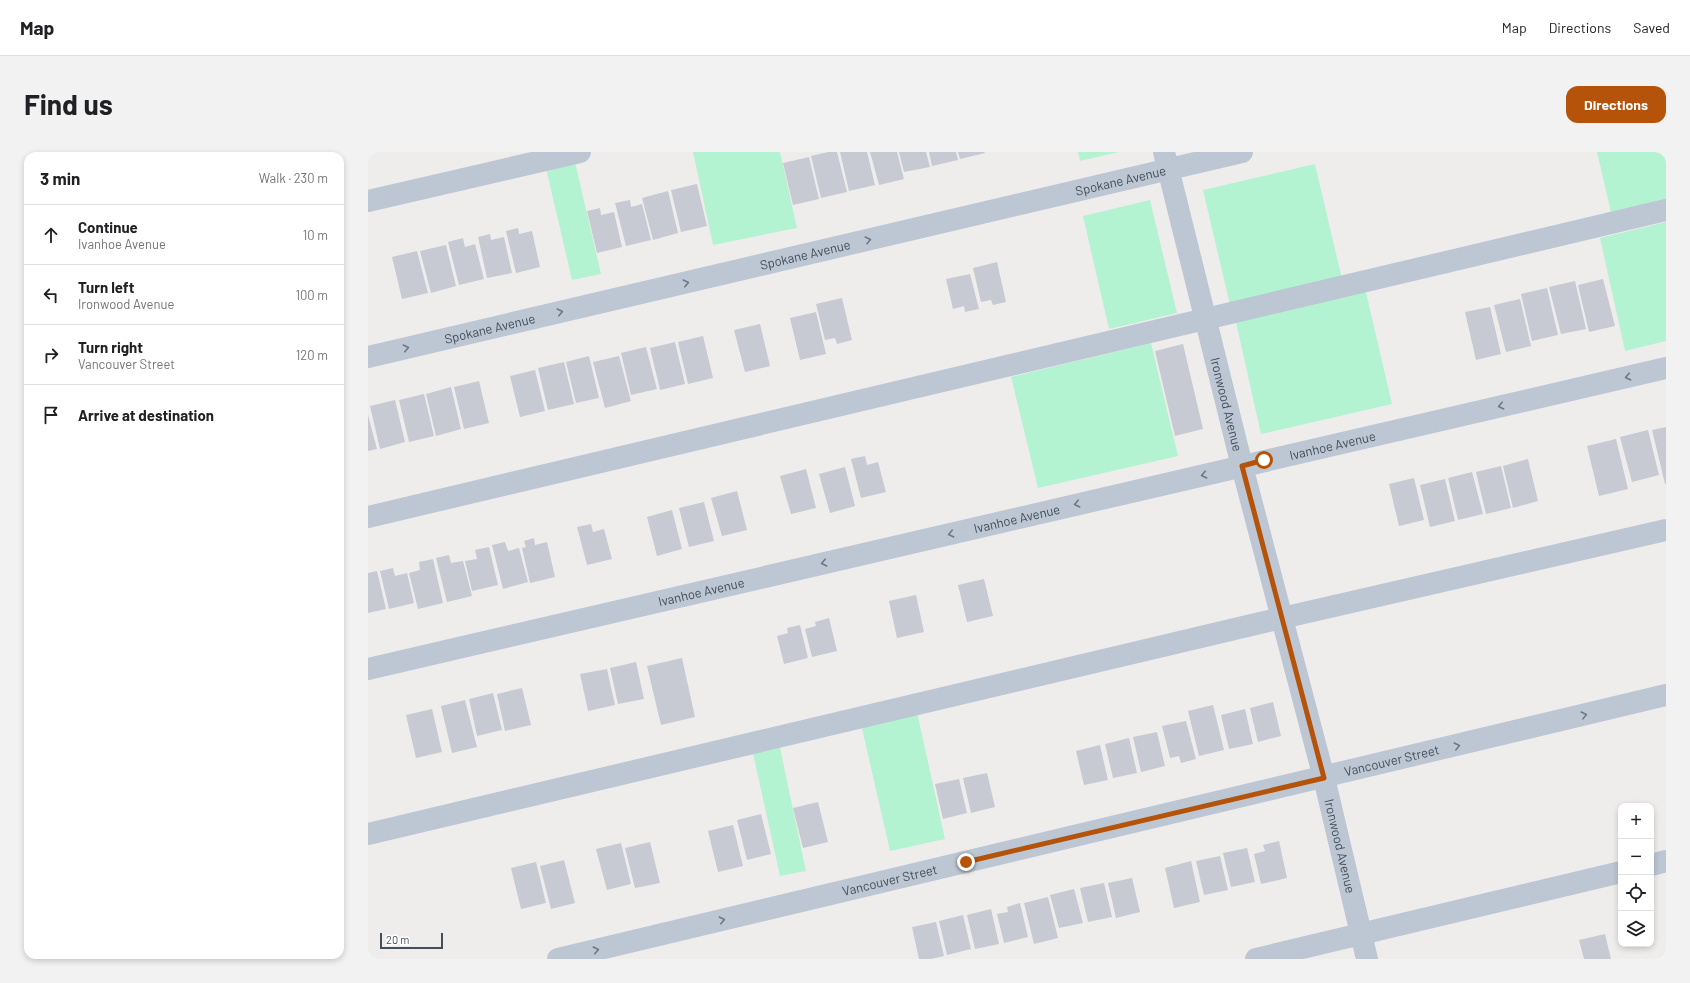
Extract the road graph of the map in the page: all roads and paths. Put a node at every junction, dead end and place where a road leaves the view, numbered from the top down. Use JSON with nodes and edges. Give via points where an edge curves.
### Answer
{"nodes":[{"id":1,"x":580,"y":152,"type":"edge"},
{"id":2,"x":1242,"y":152,"type":"edge"},
{"id":3,"x":1166,"y":161,"type":"edge"},
{"id":4,"x":368,"y":201,"type":"edge"},
{"id":5,"x":1666,"y":210,"type":"edge"},
{"id":6,"x":1206,"y":320,"type":"junction"},
{"id":7,"x":368,"y":357,"type":"edge"},
{"id":8,"x":1666,"y":368,"type":"edge"},
{"id":9,"x":1242,"y":466,"type":"junction"},
{"id":10,"x":368,"y":518,"type":"edge"},
{"id":11,"x":1666,"y":530,"type":"edge"},
{"id":12,"x":1281,"y":618,"type":"junction"},
{"id":13,"x":368,"y":669,"type":"edge"},
{"id":14,"x":1666,"y":696,"type":"edge"},
{"id":15,"x":1324,"y":778,"type":"junction"},
{"id":16,"x":368,"y":834,"type":"edge"},
{"id":17,"x":1666,"y":861,"type":"edge"},
{"id":18,"x":1654,"y":864,"type":"edge"},
{"id":19,"x":1618,"y":873,"type":"edge"},
{"id":20,"x":1361,"y":934,"type":"junction"},
{"id":21,"x":558,"y":959,"type":"edge"},
{"id":22,"x":1256,"y":959,"type":"edge"},
{"id":23,"x":1367,"y":959,"type":"edge"}],
"edges":[{"from":1,"to":4,"type":"street"},
{"from":2,"to":3,"type":"street","name":"Spokane Avenue"},
{"from":3,"to":6,"type":"street","name":"Ironwood Avenue"},
{"from":7,"to":3,"type":"street","name":"Spokane Avenue","one_way":true},
{"from":5,"to":6,"type":"street"},
{"from":6,"to":9,"type":"street","name":"Ironwood Avenue"},
{"from":6,"to":10,"type":"street"},
{"from":8,"to":9,"type":"street","name":"Ivanhoe Avenue","one_way":true},
{"from":9,"to":12,"type":"street","name":"Ironwood Avenue"},
{"from":9,"to":13,"type":"street","name":"Ivanhoe Avenue","one_way":true},
{"from":11,"to":12,"type":"street"},
{"from":12,"to":15,"type":"street","name":"Ironwood Avenue"},
{"from":12,"to":16,"type":"street"},
{"from":15,"to":14,"type":"street","name":"Vancouver Street","one_way":true},
{"from":15,"to":20,"type":"street","name":"Ironwood Avenue"},
{"from":21,"to":15,"type":"street","name":"Vancouver Street","one_way":true},
{"from":17,"to":18,"type":"street"},
{"from":19,"to":20,"type":"street"},
{"from":20,"to":22,"type":"street"},
{"from":20,"to":23,"type":"street","name":"Ironwood Avenue"}]}
